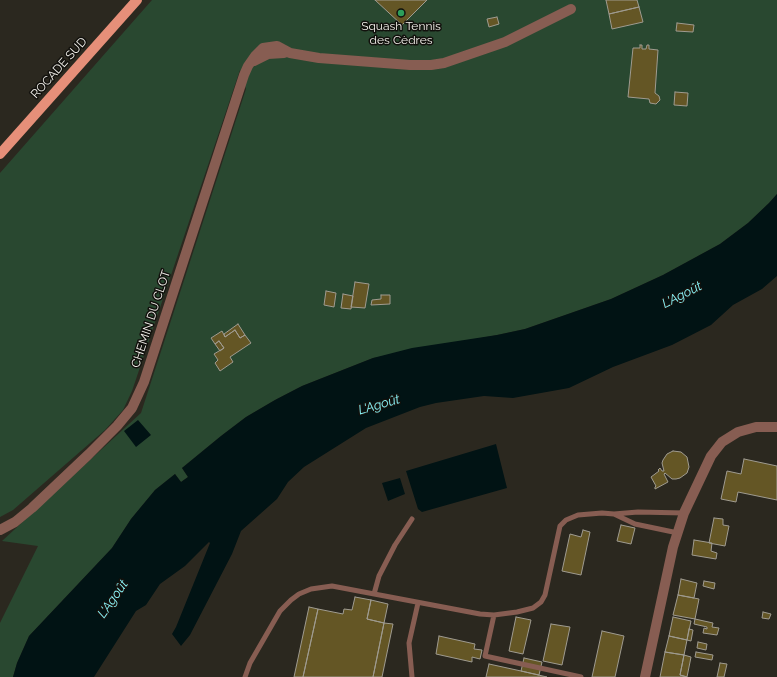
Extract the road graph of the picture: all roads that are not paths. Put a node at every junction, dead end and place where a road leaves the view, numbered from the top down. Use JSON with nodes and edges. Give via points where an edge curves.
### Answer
{"nodes":[{"id":1,"x":137,"y":0,"type":"edge"},
{"id":2,"x":571,"y":8,"type":"dead end"},
{"id":3,"x":0,"y":154,"type":"edge"},
{"id":4,"x":777,"y":427,"type":"edge"},
{"id":5,"x":684,"y":513,"type":"junction"},
{"id":6,"x":614,"y":514,"type":"junction"},
{"id":7,"x":412,"y":519,"type":"dead end"},
{"id":8,"x":0,"y":530,"type":"edge"},
{"id":9,"x":678,"y":533,"type":"junction"},
{"id":10,"x":374,"y":594,"type":"junction"},
{"id":11,"x":418,"y":603,"type":"junction"},
{"id":12,"x":494,"y":615,"type":"junction"},
{"id":13,"x":245,"y":677,"type":"edge"},
{"id":14,"x":412,"y":677,"type":"edge"},
{"id":15,"x":581,"y":677,"type":"edge"},
{"id":16,"x":646,"y":677,"type":"edge"}],
"edges":[{"from":1,"to":3,"type":"main road","name":"ROCADE SUD"},
{"from":2,"to":8,"type":"street","name":"CHEMIN DU CLOT","via":[[505,42],[444,63],[410,65],[319,58],[290,52],[268,54],[248,66],[144,382],[132,408],[95,449],[32,508]]},
{"from":4,"to":5,"type":"street","via":[[738,432],[722,442],[710,456]]},
{"from":5,"to":6,"type":"lane"},
{"from":5,"to":9,"type":"street"},
{"from":6,"to":9,"type":"lane","via":[[635,524]]},
{"from":6,"to":12,"type":"lane","via":[[578,515],[566,520],[560,526],[545,595],[541,602],[533,608]]},
{"from":7,"to":10,"type":"lane","via":[[379,576]]},
{"from":9,"to":16,"type":"street"},
{"from":10,"to":11,"type":"lane"},
{"from":10,"to":13,"type":"lane","via":[[332,586],[311,589],[299,594],[280,610],[250,663]]},
{"from":11,"to":12,"type":"lane"},
{"from":11,"to":14,"type":"lane","via":[[409,643]]},
{"from":12,"to":15,"type":"lane","via":[[485,656]]}]}
